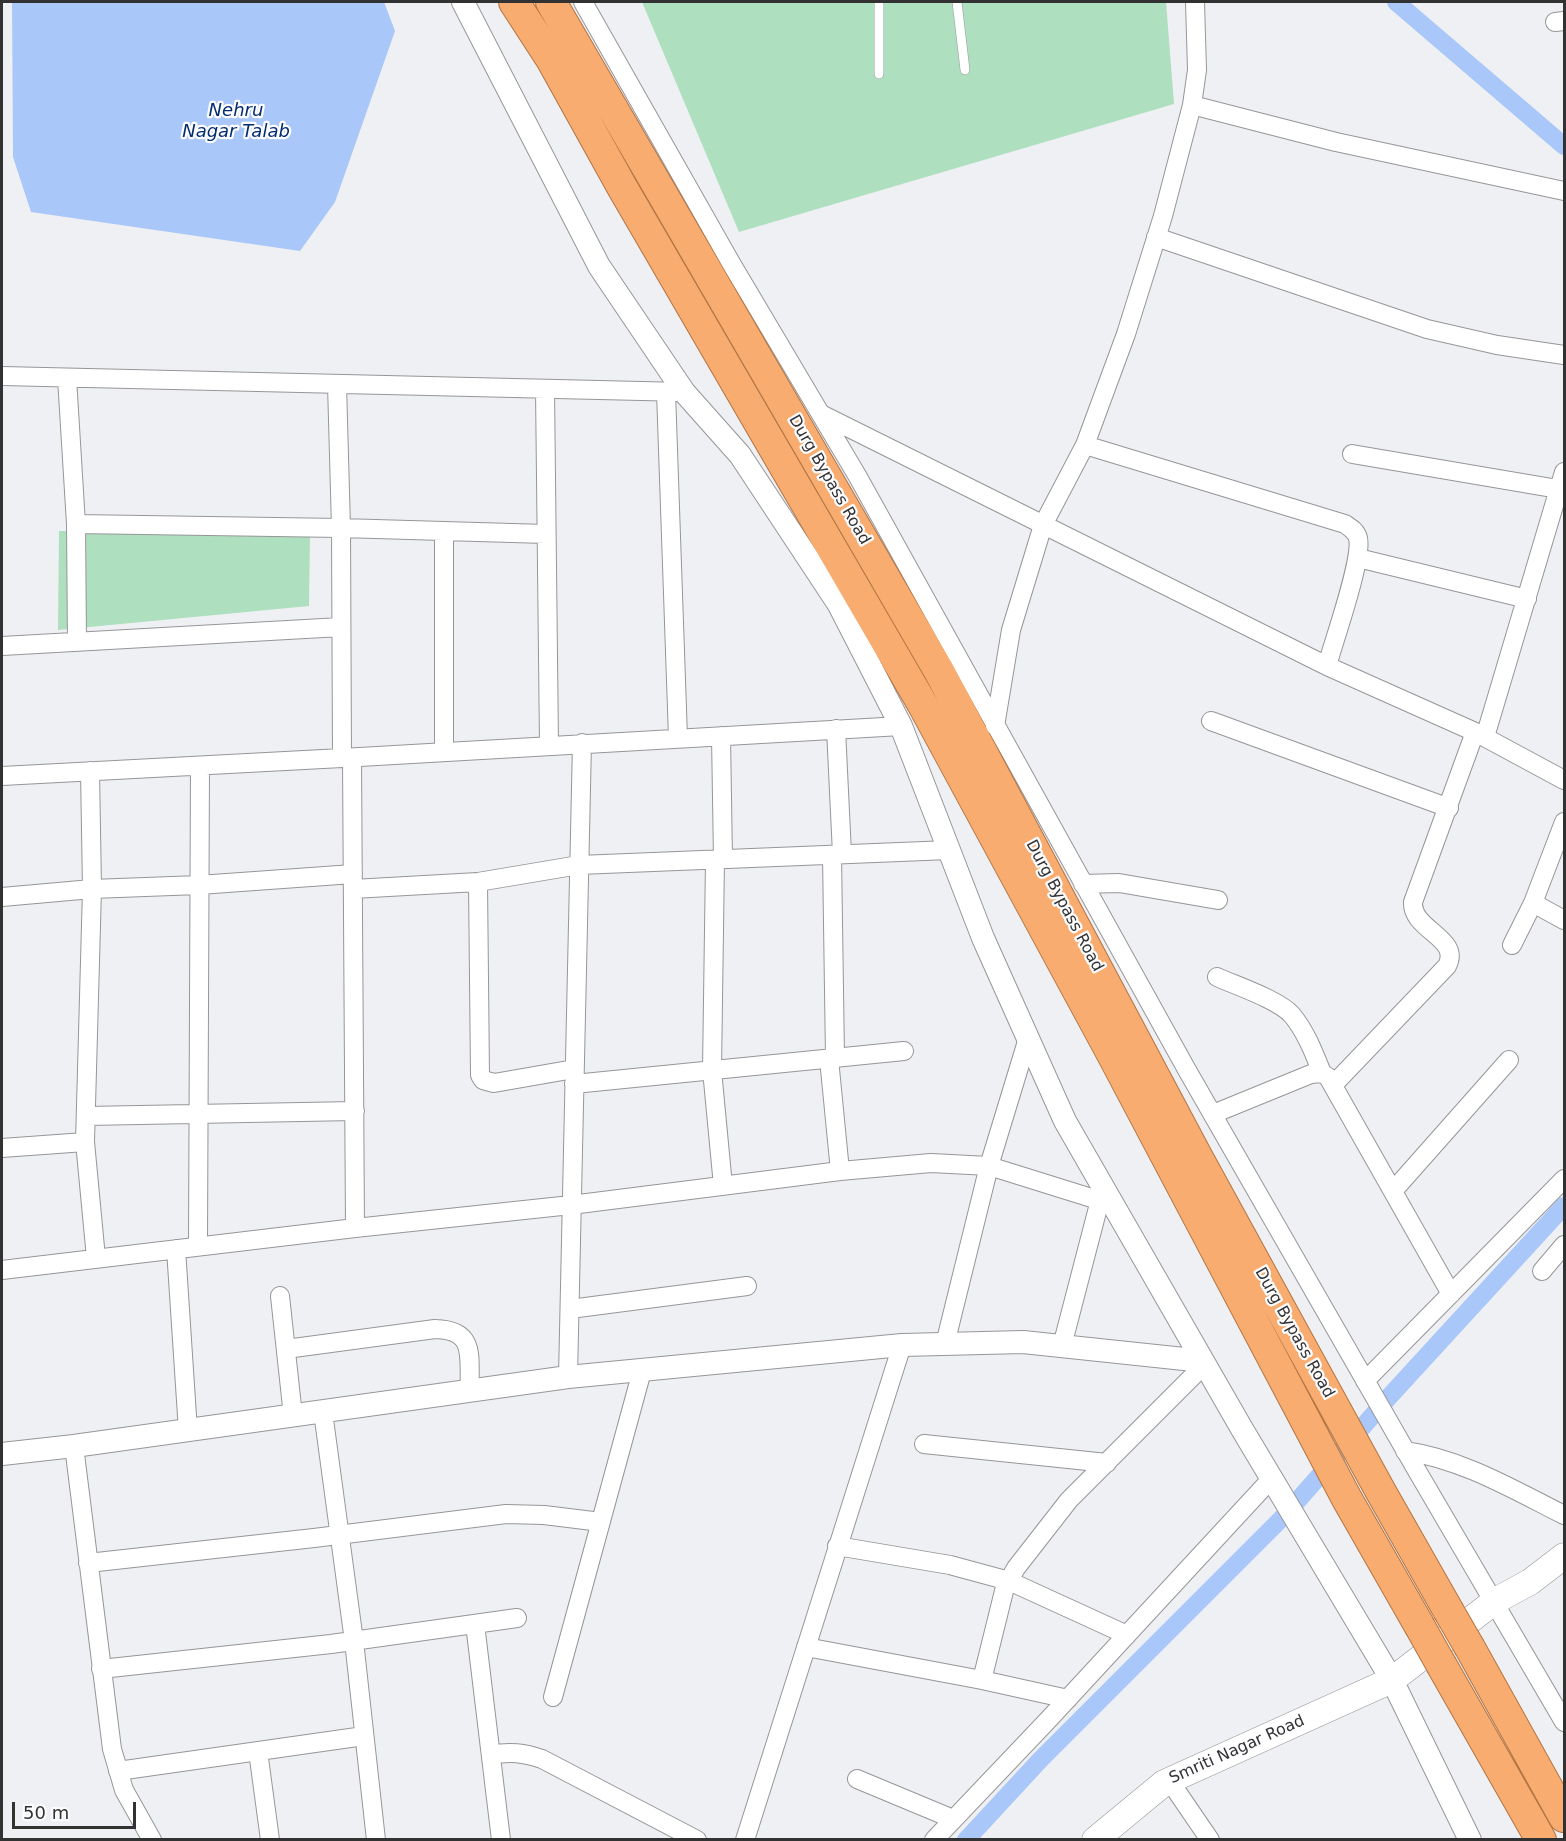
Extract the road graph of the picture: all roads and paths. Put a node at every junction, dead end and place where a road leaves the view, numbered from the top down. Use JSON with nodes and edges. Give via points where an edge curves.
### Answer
{"nodes":[{"id":1,"x":463,"y":2,"type":"edge"},
{"id":2,"x":514,"y":2,"type":"edge"},
{"id":3,"x":551,"y":2,"type":"edge"},
{"id":4,"x":583,"y":2,"type":"edge"},
{"id":5,"x":879,"y":2,"type":"edge"},
{"id":6,"x":957,"y":2,"type":"edge"},
{"id":7,"x":1195,"y":2,"type":"edge"},
{"id":8,"x":965,"y":70,"type":"dead end"},
{"id":9,"x":879,"y":74,"type":"dead end"},
{"id":10,"x":1192,"y":105,"type":"junction"},
{"id":11,"x":1564,"y":191,"type":"edge"},
{"id":12,"x":1156,"y":237,"type":"junction"},
{"id":13,"x":1564,"y":355,"type":"edge"},
{"id":14,"x":2,"y":376,"type":"edge"},
{"id":15,"x":68,"y":378,"type":"junction"},
{"id":16,"x":337,"y":384,"type":"junction"},
{"id":17,"x":544,"y":389,"type":"junction"},
{"id":18,"x":675,"y":392,"type":"junction"},
{"id":19,"x":821,"y":414,"type":"junction"},
{"id":20,"x":1085,"y":445,"type":"junction"},
{"id":21,"x":1352,"y":454,"type":"dead end"},
{"id":22,"x":1561,"y":481,"type":"edge"},
{"id":23,"x":76,"y":524,"type":"junction"},
{"id":24,"x":1043,"y":525,"type":"junction"},
{"id":25,"x":341,"y":528,"type":"junction"},
{"id":26,"x":444,"y":531,"type":"junction"},
{"id":27,"x":546,"y":534,"type":"junction"},
{"id":28,"x":1358,"y":558,"type":"junction"},
{"id":29,"x":1527,"y":599,"type":"junction"},
{"id":30,"x":341,"y":627,"type":"junction"},
{"id":31,"x":77,"y":642,"type":"junction"},
{"id":32,"x":2,"y":646,"type":"edge"},
{"id":33,"x":1327,"y":666,"type":"junction"},
{"id":34,"x":1210,"y":721,"type":"dead end"},
{"id":35,"x":901,"y":726,"type":"junction"},
{"id":36,"x":995,"y":726,"type":"junction"},
{"id":37,"x":836,"y":729,"type":"junction"},
{"id":38,"x":1480,"y":735,"type":"junction"},
{"id":39,"x":721,"y":736,"type":"junction"},
{"id":40,"x":678,"y":738,"type":"junction"},
{"id":41,"x":582,"y":743,"type":"junction"},
{"id":42,"x":549,"y":745,"type":"junction"},
{"id":43,"x":444,"y":752,"type":"junction"},
{"id":44,"x":347,"y":758,"type":"junction"},
{"id":45,"x":201,"y":766,"type":"junction"},
{"id":46,"x":90,"y":771,"type":"junction"},
{"id":47,"x":2,"y":776,"type":"edge"},
{"id":48,"x":1564,"y":780,"type":"edge"},
{"id":49,"x":1449,"y":808,"type":"junction"},
{"id":50,"x":1564,"y":822,"type":"edge"},
{"id":51,"x":949,"y":850,"type":"junction"},
{"id":52,"x":837,"y":855,"type":"junction"},
{"id":53,"x":719,"y":859,"type":"junction"},
{"id":54,"x":579,"y":865,"type":"junction"},
{"id":55,"x":353,"y":881,"type":"junction"},
{"id":56,"x":478,"y":882,"type":"junction"},
{"id":57,"x":1083,"y":884,"type":"junction"},
{"id":58,"x":199,"y":885,"type":"junction"},
{"id":59,"x":92,"y":889,"type":"junction"},
{"id":60,"x":2,"y":897,"type":"edge"},
{"id":61,"x":1218,"y":900,"type":"dead end"},
{"id":62,"x":1533,"y":903,"type":"junction"},
{"id":63,"x":1564,"y":920,"type":"edge"},
{"id":64,"x":1512,"y":945,"type":"dead end"},
{"id":65,"x":1217,"y":977,"type":"dead end"},
{"id":66,"x":1028,"y":1038,"type":"junction"},
{"id":67,"x":904,"y":1051,"type":"dead end"},
{"id":68,"x":832,"y":1058,"type":"junction"},
{"id":69,"x":1509,"y":1060,"type":"dead end"},
{"id":70,"x":712,"y":1070,"type":"junction"},
{"id":71,"x":574,"y":1076,"type":"junction"},
{"id":72,"x":1328,"y":1079,"type":"junction"},
{"id":73,"x":355,"y":1111,"type":"junction"},
{"id":74,"x":198,"y":1113,"type":"junction"},
{"id":75,"x":1213,"y":1114,"type":"junction"},
{"id":76,"x":86,"y":1116,"type":"junction"},
{"id":77,"x":86,"y":1142,"type":"junction"},
{"id":78,"x":2,"y":1148,"type":"edge"},
{"id":79,"x":989,"y":1166,"type":"junction"},
{"id":80,"x":840,"y":1171,"type":"junction"},
{"id":81,"x":1564,"y":1179,"type":"edge"},
{"id":82,"x":723,"y":1186,"type":"junction"},
{"id":83,"x":1393,"y":1191,"type":"junction"},
{"id":84,"x":1107,"y":1203,"type":"junction"},
{"id":85,"x":572,"y":1205,"type":"junction"},
{"id":86,"x":355,"y":1228,"type":"junction"},
{"id":87,"x":1564,"y":1245,"type":"edge"},
{"id":88,"x":198,"y":1246,"type":"junction"},
{"id":89,"x":176,"y":1249,"type":"junction"},
{"id":90,"x":96,"y":1258,"type":"junction"},
{"id":91,"x":2,"y":1270,"type":"edge"},
{"id":92,"x":1542,"y":1271,"type":"dead end"},
{"id":93,"x":747,"y":1286,"type":"dead end"},
{"id":94,"x":1451,"y":1294,"type":"junction"},
{"id":95,"x":280,"y":1296,"type":"dead end"},
{"id":96,"x":570,"y":1309,"type":"junction"},
{"id":97,"x":945,"y":1344,"type":"junction"},
{"id":98,"x":902,"y":1345,"type":"junction"},
{"id":99,"x":1062,"y":1346,"type":"junction"},
{"id":100,"x":286,"y":1349,"type":"junction"},
{"id":101,"x":1204,"y":1363,"type":"junction"},
{"id":102,"x":642,"y":1371,"type":"junction"},
{"id":103,"x":567,"y":1377,"type":"junction"},
{"id":104,"x":1365,"y":1381,"type":"junction"},
{"id":105,"x":470,"y":1392,"type":"junction"},
{"id":106,"x":323,"y":1412,"type":"junction"},
{"id":107,"x":293,"y":1416,"type":"junction"},
{"id":108,"x":188,"y":1431,"type":"junction"},
{"id":109,"x":924,"y":1444,"type":"dead end"},
{"id":110,"x":74,"y":1446,"type":"junction"},
{"id":111,"x":1405,"y":1451,"type":"junction"},
{"id":112,"x":2,"y":1454,"type":"edge"},
{"id":113,"x":1107,"y":1463,"type":"junction"},
{"id":114,"x":1272,"y":1478,"type":"junction"},
{"id":115,"x":1564,"y":1515,"type":"edge"},
{"id":116,"x":601,"y":1522,"type":"junction"},
{"id":117,"x":340,"y":1535,"type":"junction"},
{"id":118,"x":837,"y":1546,"type":"junction"},
{"id":119,"x":1564,"y":1556,"type":"edge"},
{"id":120,"x":88,"y":1563,"type":"junction"},
{"id":121,"x":1009,"y":1581,"type":"junction"},
{"id":122,"x":1495,"y":1601,"type":"junction"},
{"id":123,"x":517,"y":1618,"type":"dead end"},
{"id":124,"x":476,"y":1624,"type":"junction"},
{"id":125,"x":1127,"y":1635,"type":"junction"},
{"id":126,"x":354,"y":1641,"type":"junction"},
{"id":127,"x":806,"y":1647,"type":"junction"},
{"id":128,"x":101,"y":1669,"type":"junction"},
{"id":129,"x":982,"y":1680,"type":"junction"},
{"id":130,"x":1392,"y":1680,"type":"junction"},
{"id":131,"x":553,"y":1697,"type":"dead end"},
{"id":132,"x":1068,"y":1699,"type":"junction"},
{"id":133,"x":1564,"y":1722,"type":"edge"},
{"id":134,"x":364,"y":1736,"type":"junction"},
{"id":135,"x":258,"y":1751,"type":"junction"},
{"id":136,"x":491,"y":1755,"type":"junction"},
{"id":137,"x":118,"y":1771,"type":"junction"},
{"id":138,"x":857,"y":1779,"type":"dead end"},
{"id":139,"x":1169,"y":1780,"type":"junction"},
{"id":140,"x":1564,"y":1816,"type":"edge"},
{"id":141,"x":953,"y":1819,"type":"junction"},
{"id":142,"x":152,"y":1839,"type":"edge"},
{"id":143,"x":270,"y":1839,"type":"edge"},
{"id":144,"x":376,"y":1839,"type":"edge"},
{"id":145,"x":501,"y":1839,"type":"edge"},
{"id":146,"x":697,"y":1839,"type":"edge"},
{"id":147,"x":745,"y":1839,"type":"edge"},
{"id":148,"x":934,"y":1839,"type":"edge"},
{"id":149,"x":1095,"y":1839,"type":"edge"},
{"id":150,"x":1210,"y":1839,"type":"edge"},
{"id":151,"x":1470,"y":1839,"type":"edge"},
{"id":152,"x":1541,"y":1839,"type":"edge"}],
"edges":[{"from":1,"to":18,"type":"street","via":[[599,266]]},
{"from":2,"to":152,"type":"highway","name":"Durg Bypass Road","bridge":true,"via":[[551,59],[923,705],[1347,1499]]},
{"from":3,"to":140,"type":"highway","name":"Durg Bypass Road","bridge":true,"via":[[939,671],[1198,1158]]},
{"from":4,"to":19,"type":"street"},
{"from":5,"to":9,"type":"lane"},
{"from":6,"to":8,"type":"lane"},
{"from":7,"to":10,"type":"street","via":[[1197,70]]},
{"from":10,"to":11,"type":"street","via":[[1336,142]]},
{"from":10,"to":12,"type":"street"},
{"from":12,"to":13,"type":"street","via":[[1427,329]]},
{"from":12,"to":20,"type":"street"},
{"from":14,"to":15,"type":"street"},
{"from":15,"to":16,"type":"street"},
{"from":15,"to":23,"type":"street"},
{"from":16,"to":17,"type":"street"},
{"from":16,"to":25,"type":"street"},
{"from":17,"to":18,"type":"street"},
{"from":17,"to":27,"type":"street"},
{"from":18,"to":35,"type":"street","via":[[740,455],[839,605]]},
{"from":18,"to":40,"type":"street"},
{"from":19,"to":24,"type":"street"},
{"from":19,"to":36,"type":"street"},
{"from":20,"to":24,"type":"street"},
{"from":20,"to":28,"type":"street","via":[[1346,525],[1357,535]]},
{"from":21,"to":22,"type":"street"},
{"from":22,"to":29,"type":"street"},
{"from":23,"to":25,"type":"street"},
{"from":23,"to":31,"type":"street"},
{"from":24,"to":33,"type":"street"},
{"from":24,"to":36,"type":"street","via":[[1011,630]]},
{"from":25,"to":26,"type":"street"},
{"from":25,"to":30,"type":"street"},
{"from":26,"to":27,"type":"street"},
{"from":26,"to":43,"type":"street"},
{"from":27,"to":42,"type":"street"},
{"from":28,"to":29,"type":"street"},
{"from":28,"to":33,"type":"street"},
{"from":29,"to":38,"type":"street"},
{"from":30,"to":31,"type":"street"},
{"from":30,"to":44,"type":"street"},
{"from":31,"to":32,"type":"street"},
{"from":33,"to":38,"type":"street"},
{"from":34,"to":49,"type":"street"},
{"from":35,"to":37,"type":"street"},
{"from":35,"to":51,"type":"street"},
{"from":36,"to":57,"type":"street"},
{"from":37,"to":39,"type":"street"},
{"from":37,"to":52,"type":"street"},
{"from":38,"to":48,"type":"street"},
{"from":38,"to":49,"type":"street"},
{"from":39,"to":40,"type":"street"},
{"from":39,"to":53,"type":"street"},
{"from":40,"to":41,"type":"street"},
{"from":41,"to":42,"type":"street"},
{"from":41,"to":54,"type":"street"},
{"from":42,"to":43,"type":"street"},
{"from":43,"to":44,"type":"street"},
{"from":44,"to":45,"type":"street"},
{"from":44,"to":55,"type":"street"},
{"from":45,"to":46,"type":"street"},
{"from":45,"to":58,"type":"street"},
{"from":46,"to":47,"type":"street"},
{"from":46,"to":59,"type":"street"},
{"from":49,"to":72,"type":"street","via":[[1413,910],[1449,948],[1451,959]]},
{"from":50,"to":62,"type":"street"},
{"from":51,"to":52,"type":"street"},
{"from":51,"to":66,"type":"street"},
{"from":52,"to":53,"type":"street"},
{"from":52,"to":68,"type":"street"},
{"from":53,"to":54,"type":"street"},
{"from":53,"to":70,"type":"street"},
{"from":54,"to":56,"type":"street"},
{"from":54,"to":71,"type":"street"},
{"from":55,"to":56,"type":"street"},
{"from":55,"to":58,"type":"street"},
{"from":55,"to":73,"type":"street"},
{"from":56,"to":71,"type":"street","via":[[480,1075],[494,1083]]},
{"from":57,"to":61,"type":"street","via":[[1119,883]]},
{"from":57,"to":75,"type":"street"},
{"from":58,"to":59,"type":"street"},
{"from":58,"to":74,"type":"street"},
{"from":59,"to":60,"type":"street"},
{"from":59,"to":76,"type":"street"},
{"from":62,"to":63,"type":"street"},
{"from":62,"to":64,"type":"street"},
{"from":65,"to":72,"type":"street","via":[[1281,1005],[1291,1014]]},
{"from":66,"to":79,"type":"street"},
{"from":66,"to":84,"type":"street"},
{"from":67,"to":68,"type":"street"},
{"from":68,"to":70,"type":"street"},
{"from":68,"to":80,"type":"street"},
{"from":69,"to":83,"type":"street"},
{"from":70,"to":71,"type":"street"},
{"from":70,"to":82,"type":"street"},
{"from":71,"to":85,"type":"street"},
{"from":72,"to":75,"type":"street","via":[[1311,1074]]},
{"from":72,"to":83,"type":"street"},
{"from":73,"to":74,"type":"street"},
{"from":73,"to":86,"type":"street"},
{"from":74,"to":76,"type":"street"},
{"from":74,"to":88,"type":"street"},
{"from":75,"to":104,"type":"street"},
{"from":76,"to":77,"type":"street"},
{"from":77,"to":78,"type":"street"},
{"from":77,"to":90,"type":"street"},
{"from":79,"to":80,"type":"street","via":[[932,1163]]},
{"from":79,"to":84,"type":"street"},
{"from":79,"to":97,"type":"street"},
{"from":80,"to":82,"type":"street"},
{"from":81,"to":94,"type":"street"},
{"from":82,"to":85,"type":"street"},
{"from":83,"to":94,"type":"street"},
{"from":84,"to":99,"type":"street"},
{"from":84,"to":101,"type":"street"},
{"from":85,"to":86,"type":"street"},
{"from":85,"to":96,"type":"street"},
{"from":86,"to":88,"type":"street"},
{"from":87,"to":92,"type":"street"},
{"from":88,"to":89,"type":"street"},
{"from":89,"to":90,"type":"street"},
{"from":89,"to":108,"type":"street"},
{"from":90,"to":91,"type":"street"},
{"from":93,"to":96,"type":"street"},
{"from":94,"to":104,"type":"street"},
{"from":95,"to":100,"type":"street"},
{"from":96,"to":103,"type":"street"},
{"from":97,"to":98,"type":"street"},
{"from":97,"to":99,"type":"street","via":[[1023,1342]]},
{"from":98,"to":102,"type":"street"},
{"from":98,"to":118,"type":"street"},
{"from":99,"to":101,"type":"street"},
{"from":100,"to":105,"type":"street","via":[[451,1330],[467,1343]]},
{"from":100,"to":107,"type":"street"},
{"from":101,"to":113,"type":"street"},
{"from":101,"to":114,"type":"street"},
{"from":102,"to":103,"type":"street"},
{"from":102,"to":116,"type":"street"},
{"from":103,"to":105,"type":"street"},
{"from":104,"to":111,"type":"street"},
{"from":105,"to":106,"type":"street"},
{"from":106,"to":107,"type":"street"},
{"from":106,"to":117,"type":"street"},
{"from":107,"to":108,"type":"street"},
{"from":108,"to":110,"type":"street"},
{"from":109,"to":113,"type":"street"},
{"from":110,"to":112,"type":"street"},
{"from":110,"to":120,"type":"street"},
{"from":111,"to":115,"type":"street","via":[[1450,1461]]},
{"from":111,"to":122,"type":"street"},
{"from":113,"to":121,"type":"street","via":[[1070,1500]]},
{"from":114,"to":125,"type":"street"},
{"from":114,"to":130,"type":"street"},
{"from":116,"to":117,"type":"street","via":[[506,1514]]},
{"from":116,"to":131,"type":"street"},
{"from":117,"to":120,"type":"street"},
{"from":117,"to":126,"type":"street"},
{"from":118,"to":121,"type":"street","via":[[950,1565]]},
{"from":118,"to":127,"type":"street"},
{"from":119,"to":122,"type":"main road","name":"Smriti Nagar Road","via":[[1530,1582]]},
{"from":120,"to":128,"type":"street"},
{"from":121,"to":125,"type":"street"},
{"from":121,"to":129,"type":"street"},
{"from":122,"to":130,"type":"main road","name":"Smriti Nagar Road"},
{"from":122,"to":133,"type":"street"},
{"from":123,"to":124,"type":"street"},
{"from":124,"to":126,"type":"street"},
{"from":124,"to":136,"type":"street"},
{"from":125,"to":132,"type":"street"},
{"from":126,"to":128,"type":"street"},
{"from":126,"to":134,"type":"street"},
{"from":127,"to":129,"type":"street"},
{"from":127,"to":147,"type":"street"},
{"from":128,"to":137,"type":"street"},
{"from":129,"to":132,"type":"street"},
{"from":130,"to":139,"type":"main road","name":"Smriti Nagar Road"},
{"from":130,"to":151,"type":"street"},
{"from":132,"to":141,"type":"street"},
{"from":134,"to":135,"type":"street"},
{"from":134,"to":144,"type":"street"},
{"from":135,"to":137,"type":"street"},
{"from":135,"to":143,"type":"street"},
{"from":136,"to":145,"type":"street"},
{"from":136,"to":146,"type":"street","via":[[520,1752],[542,1759]]},
{"from":137,"to":142,"type":"street","via":[[124,1790]]},
{"from":138,"to":141,"type":"street"},
{"from":139,"to":149,"type":"main road","name":"Smriti Nagar Road"},
{"from":139,"to":150,"type":"street"},
{"from":141,"to":148,"type":"street"}]}
